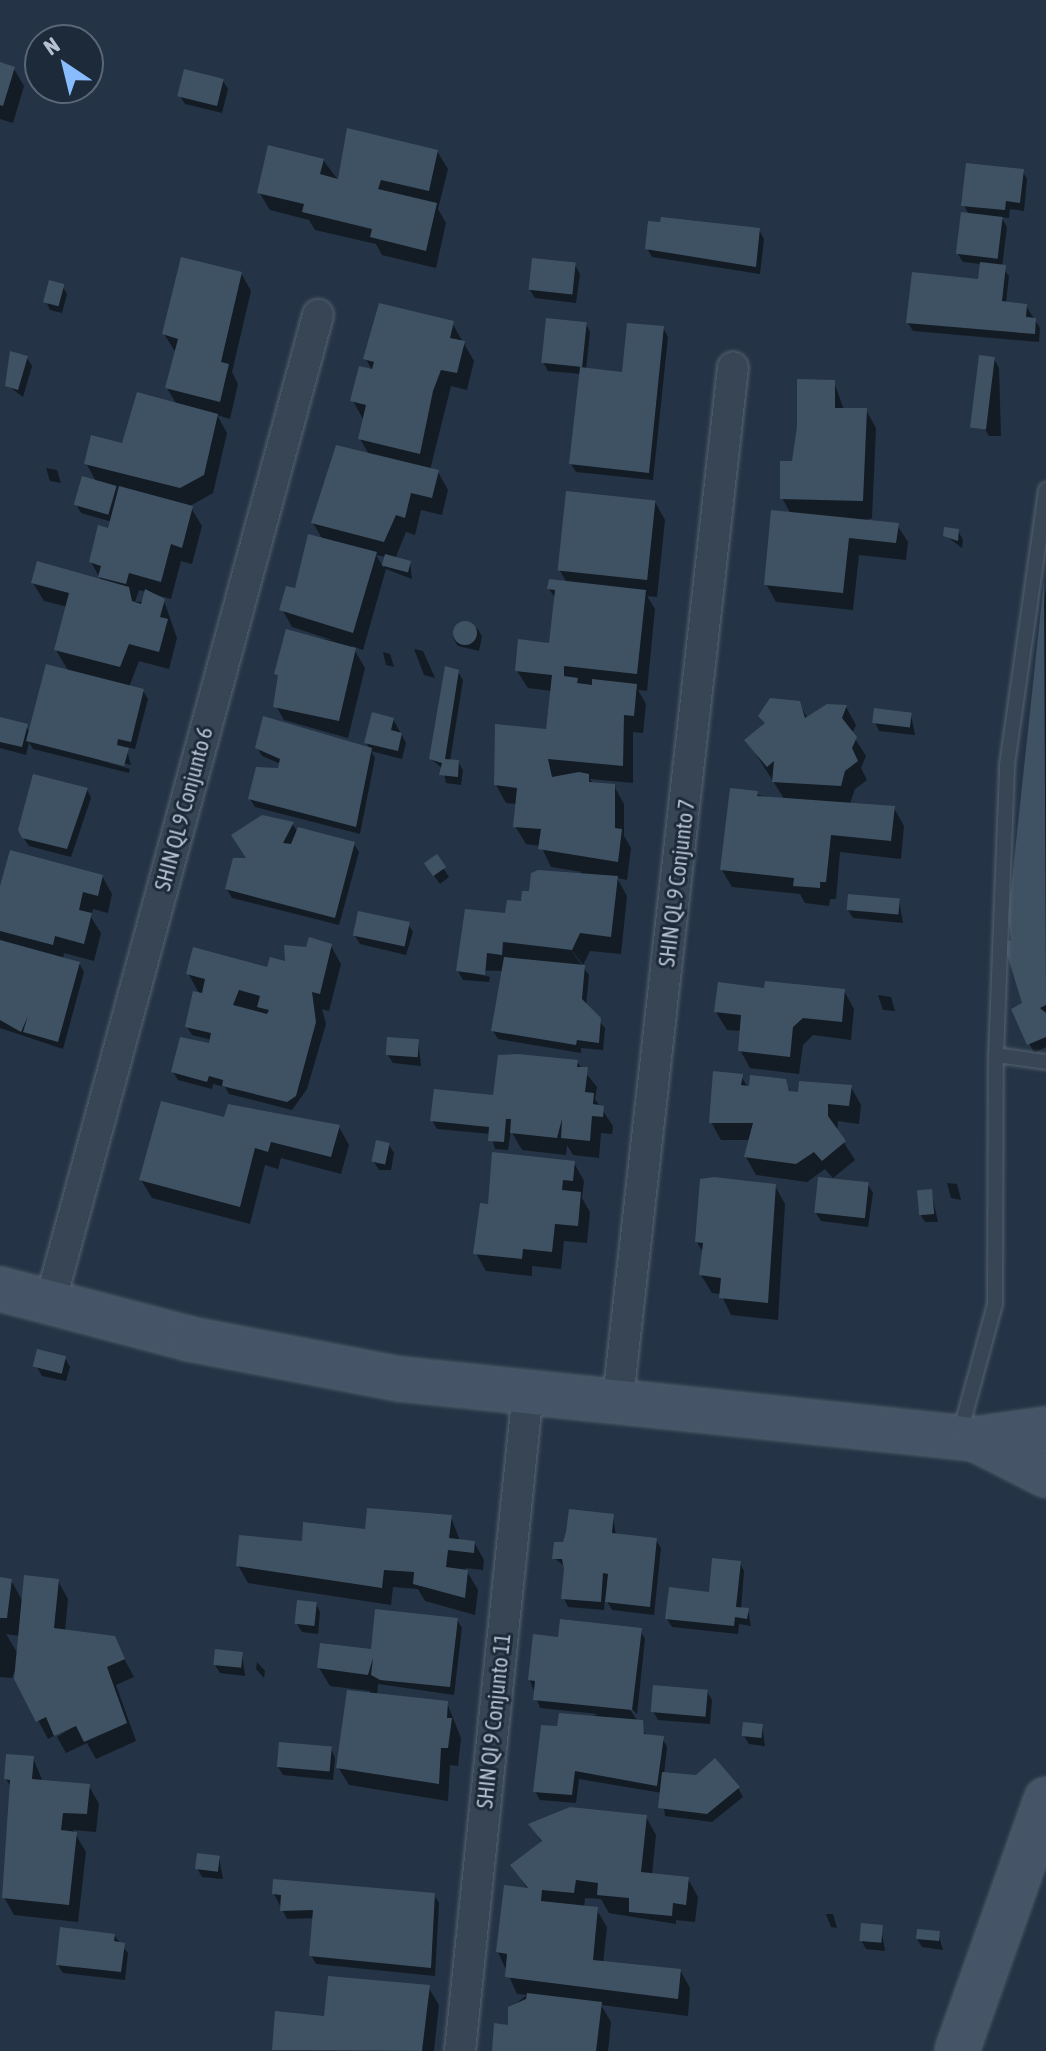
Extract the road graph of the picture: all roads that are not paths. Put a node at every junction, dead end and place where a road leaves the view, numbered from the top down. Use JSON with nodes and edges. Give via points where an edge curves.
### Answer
{"nodes":[{"id":1,"x":318,"y":315,"type":"dead end"},
{"id":2,"x":733,"y":367,"type":"dead end"},
{"id":3,"x":1046,"y":490,"type":"edge"},
{"id":4,"x":996,"y":1055,"type":"junction"},
{"id":5,"x":1046,"y":1062,"type":"edge"},
{"id":6,"x":0,"y":1289,"type":"edge"},
{"id":7,"x":50,"y":1303,"type":"junction"},
{"id":8,"x":528,"y":1391,"type":"junction"},
{"id":9,"x":618,"y":1399,"type":"junction"},
{"id":10,"x":1046,"y":1429,"type":"edge"},
{"id":11,"x":967,"y":1438,"type":"junction"},
{"id":12,"x":1046,"y":1475,"type":"edge"},
{"id":13,"x":1046,"y":1799,"type":"edge"},
{"id":14,"x":460,"y":2051,"type":"edge"},
{"id":15,"x":957,"y":2051,"type":"edge"}],
"edges":[{"from":1,"to":7,"type":"street","name":"SHIN QL 9 Conjunto 6"},
{"from":2,"to":9,"type":"street","name":"SHIN QL 9 Conjunto 7"},
{"from":3,"to":4,"type":"lane","via":[[1007,765]]},
{"from":4,"to":5,"type":"lane"},
{"from":4,"to":11,"type":"lane","via":[[995,1304]]},
{"from":6,"to":7,"type":"street"},
{"from":7,"to":8,"type":"street","via":[[296,1362]]},
{"from":8,"to":9,"type":"street"},
{"from":8,"to":14,"type":"street","name":"SHIN QI 9 Conjunto 11"},
{"from":9,"to":11,"type":"street"},
{"from":10,"to":11,"type":"street"},
{"from":11,"to":12,"type":"street"},
{"from":13,"to":15,"type":"street"}]}
